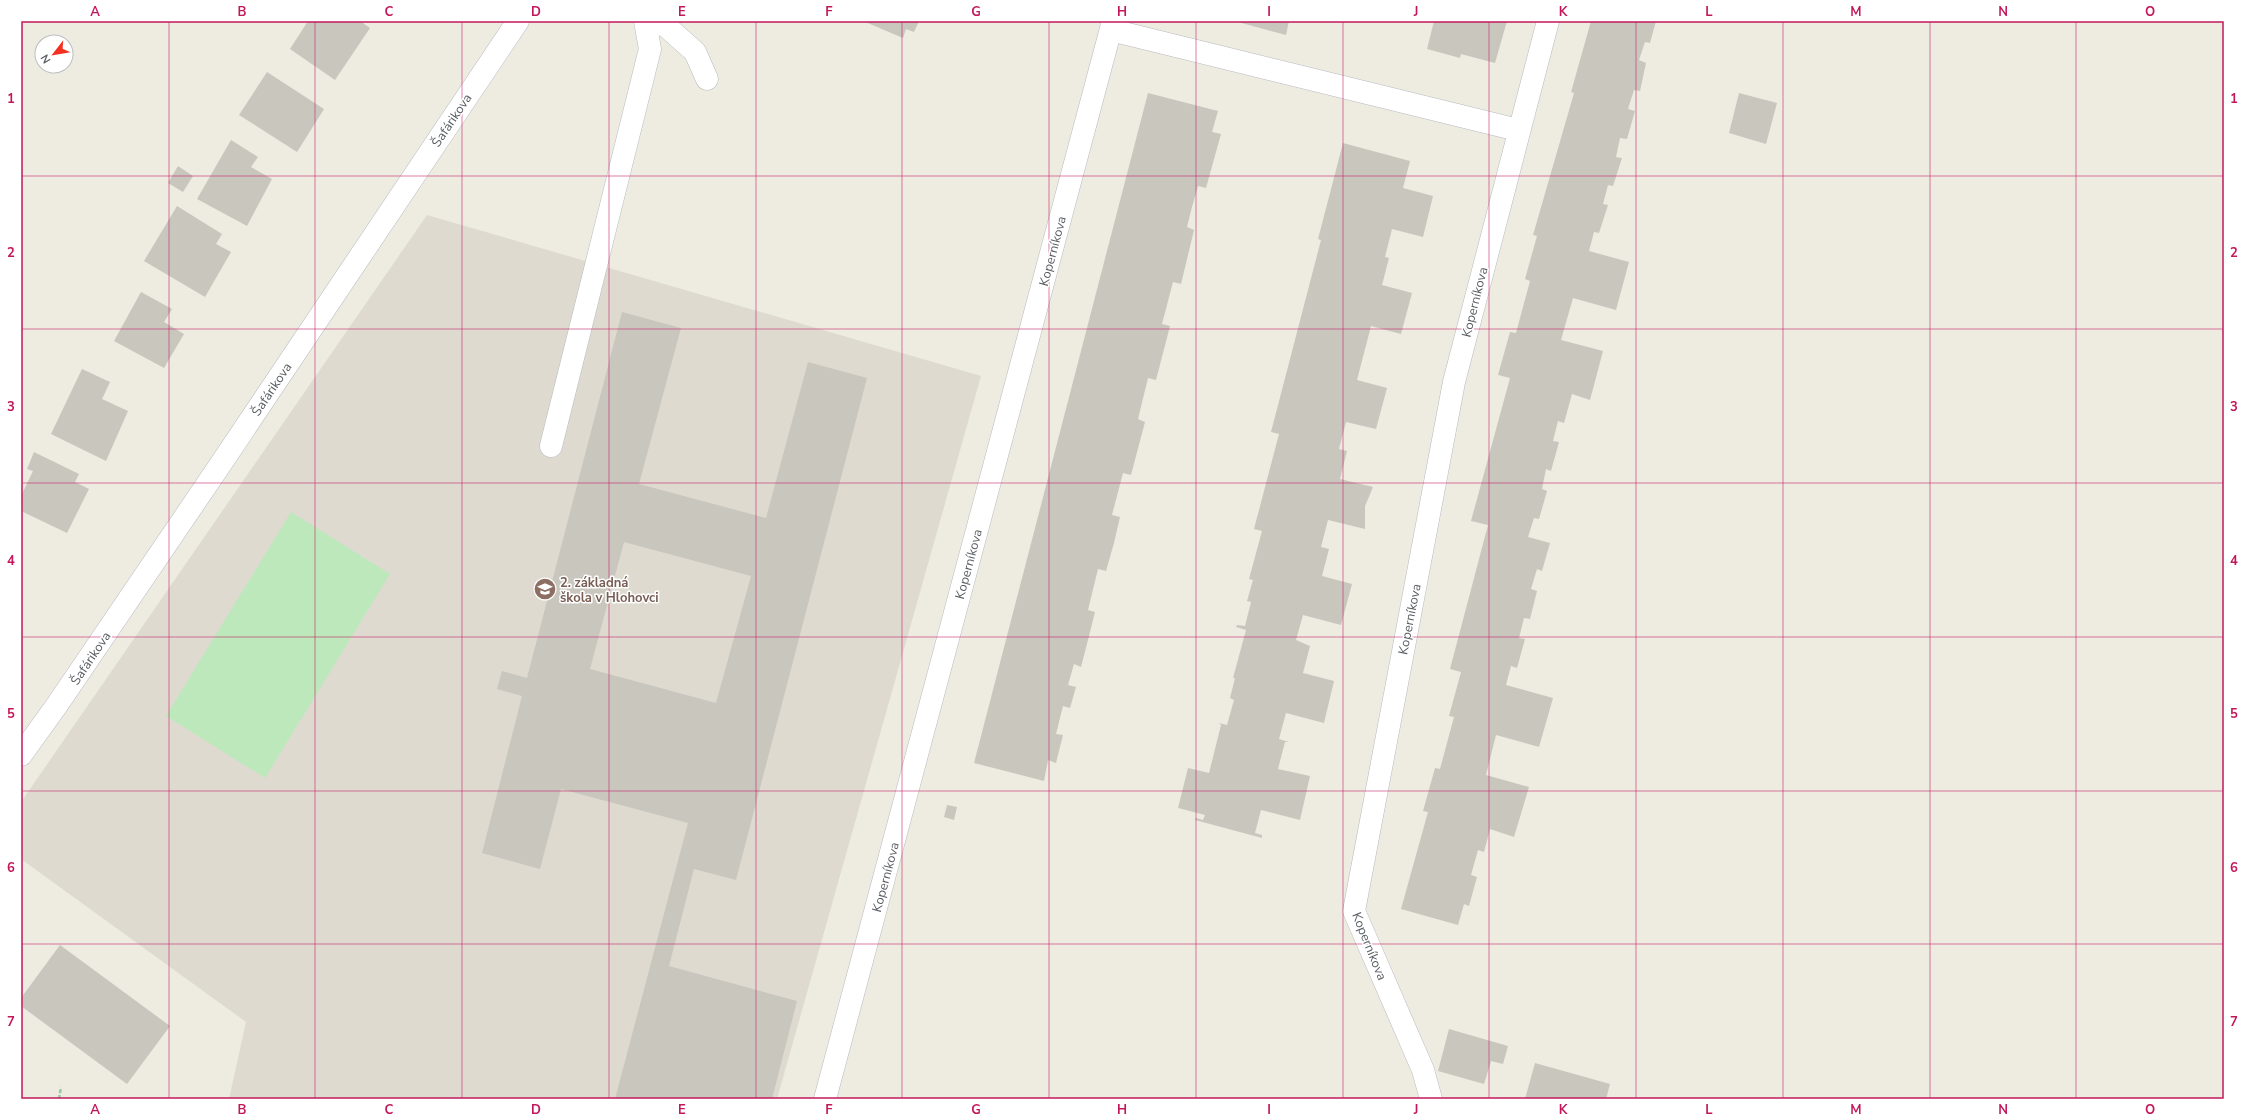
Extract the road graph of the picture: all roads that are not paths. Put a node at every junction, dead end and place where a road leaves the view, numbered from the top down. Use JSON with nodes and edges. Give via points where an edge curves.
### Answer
{"nodes":[{"id":1,"x":518,"y":21,"type":"edge"},
{"id":2,"x":645,"y":21,"type":"edge"},
{"id":3,"x":656,"y":21,"type":"edge"},
{"id":4,"x":1548,"y":21,"type":"edge"},
{"id":5,"x":1112,"y":25,"type":"edge"},
{"id":6,"x":707,"y":79,"type":"dead end"},
{"id":7,"x":1518,"y":130,"type":"junction"},
{"id":8,"x":551,"y":446,"type":"dead end"},
{"id":9,"x":21,"y":755,"type":"edge"},
{"id":10,"x":825,"y":1099,"type":"edge"},
{"id":11,"x":1431,"y":1099,"type":"edge"}],
"edges":[{"from":1,"to":9,"type":"street","name":"Šafárikova","via":[[119,614]]},
{"from":2,"to":8,"type":"street","via":[[650,49]]},
{"from":3,"to":6,"type":"street","via":[[667,27],[695,52]]},
{"from":4,"to":7,"type":"street","name":"Koperníkova"},
{"from":5,"to":7,"type":"street","name":"Koperníkova"},
{"from":5,"to":10,"type":"street","name":"Koperníkova"},
{"from":7,"to":11,"type":"street","name":"Koperníkova","via":[[1454,382],[1354,911],[1423,1070]]}]}
